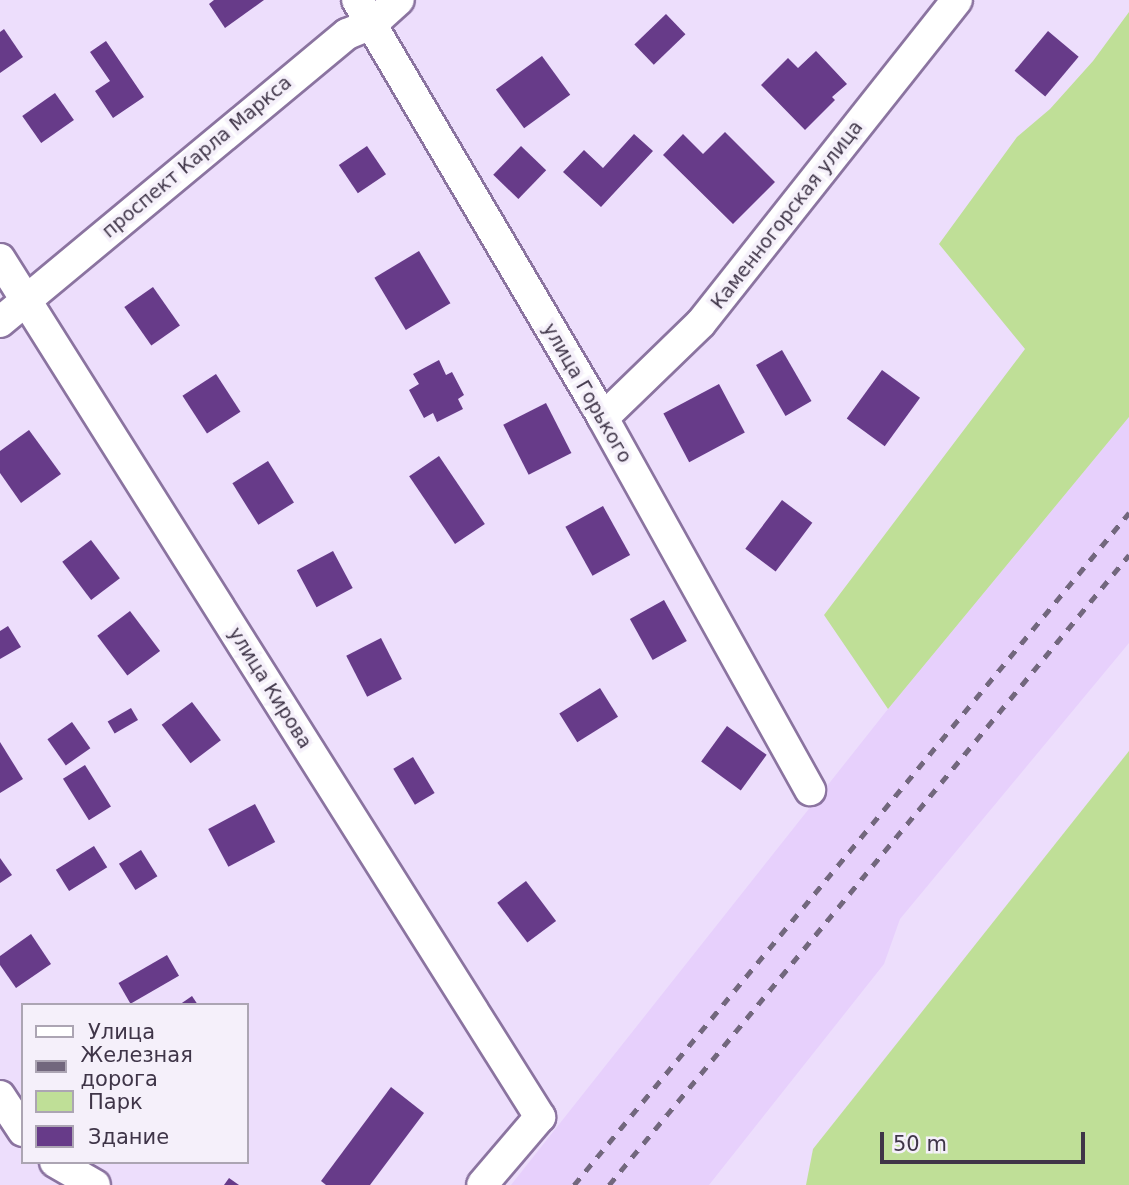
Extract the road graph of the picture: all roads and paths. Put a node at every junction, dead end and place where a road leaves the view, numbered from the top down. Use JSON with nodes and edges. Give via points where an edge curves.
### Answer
{"nodes":[{"id":1,"x":399,"y":0,"type":"edge"},
{"id":2,"x":957,"y":0,"type":"edge"},
{"id":3,"x":364,"y":12,"type":"edge"},
{"id":4,"x":0,"y":259,"type":"edge"},
{"id":5,"x":26,"y":299,"type":"junction"},
{"id":6,"x":0,"y":322,"type":"edge"},
{"id":7,"x":603,"y":418,"type":"junction"},
{"id":8,"x":810,"y":790,"type":"dead end"},
{"id":9,"x":0,"y":1096,"type":"edge"},
{"id":10,"x":21,"y":1128,"type":"edge"},
{"id":11,"x":58,"y":1164,"type":"edge"},
{"id":12,"x":95,"y":1185,"type":"edge"},
{"id":13,"x":482,"y":1185,"type":"edge"}],
"edges":[{"from":1,"to":3,"type":"street","name":"проспект Карла Маркса"},
{"from":2,"to":7,"type":"street","name":"Каменногорская улица","via":[[701,323]]},
{"from":3,"to":5,"type":"street","name":"проспект Карла Маркса","via":[[347,34]]},
{"from":3,"to":7,"type":"street","name":"улица Горького"},
{"from":4,"to":5,"type":"street","name":"улица Кирова"},
{"from":5,"to":6,"type":"street","name":"проспект Карла Маркса"},
{"from":5,"to":13,"type":"street","name":"улица Кирова","via":[[540,1117]]},
{"from":7,"to":8,"type":"street","name":"улица Горького"},
{"from":9,"to":10,"type":"street"},
{"from":11,"to":12,"type":"street"}]}
